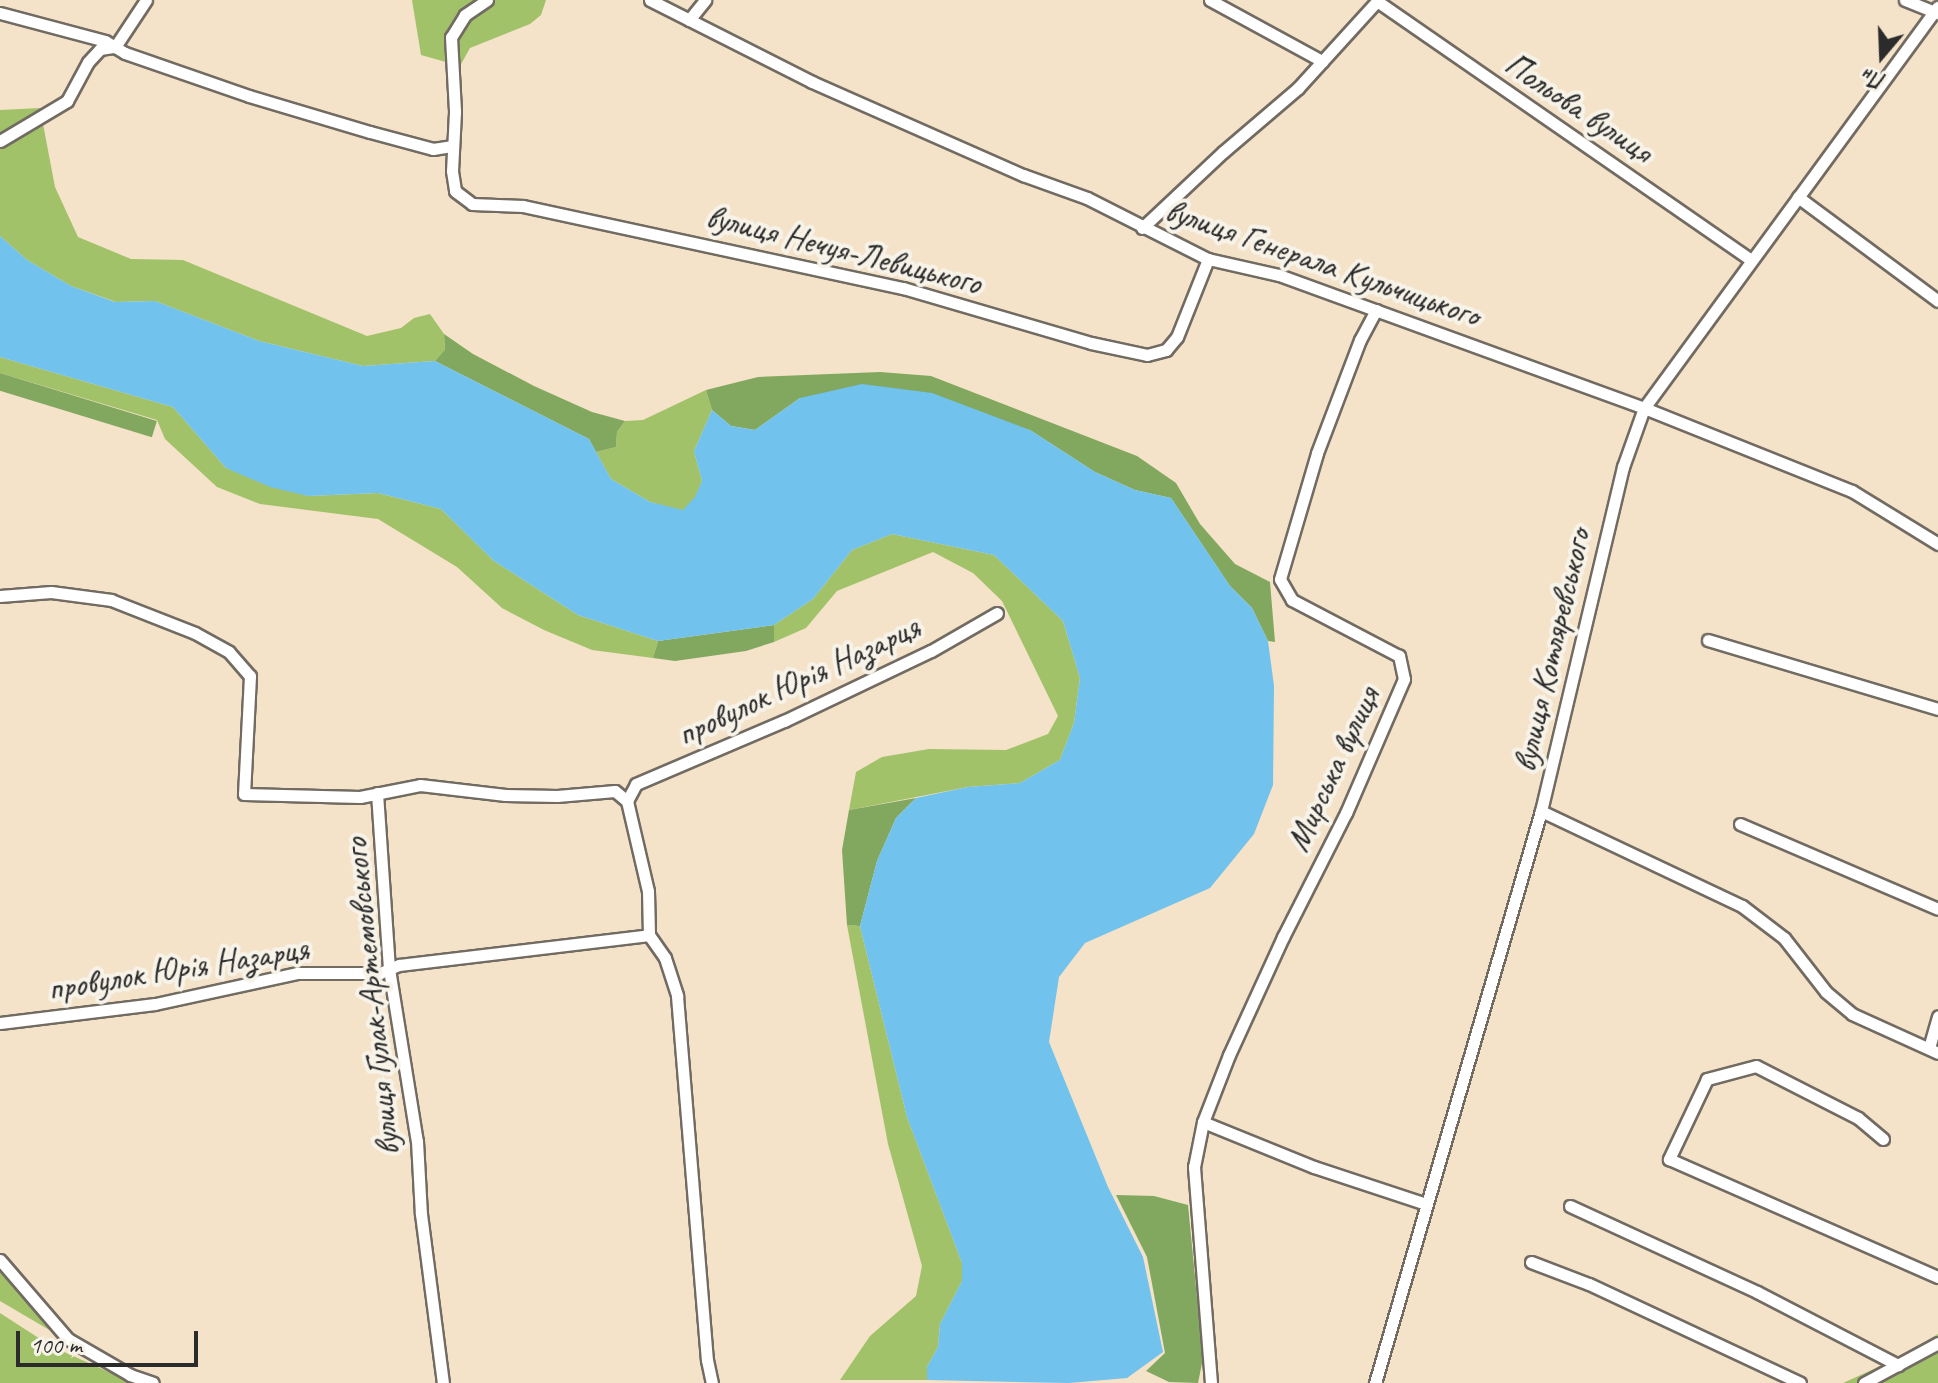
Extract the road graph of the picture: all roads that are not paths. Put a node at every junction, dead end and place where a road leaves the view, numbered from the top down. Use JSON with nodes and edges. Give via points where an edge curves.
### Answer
{"nodes":[{"id":1,"x":146,"y":0,"type":"edge"},
{"id":2,"x":487,"y":0,"type":"edge"},
{"id":3,"x":650,"y":0,"type":"edge"},
{"id":4,"x":705,"y":0,"type":"edge"},
{"id":5,"x":1210,"y":0,"type":"edge"},
{"id":6,"x":1378,"y":0,"type":"edge"},
{"id":7,"x":1905,"y":0,"type":"edge"},
{"id":8,"x":1937,"y":10,"type":"edge"},
{"id":9,"x":0,"y":13,"type":"edge"},
{"id":10,"x":689,"y":20,"type":"junction"},
{"id":11,"x":115,"y":47,"type":"junction"},
{"id":12,"x":1322,"y":61,"type":"junction"},
{"id":13,"x":0,"y":141,"type":"edge"},
{"id":14,"x":453,"y":146,"type":"junction"},
{"id":15,"x":1798,"y":197,"type":"junction"},
{"id":16,"x":1142,"y":228,"type":"junction"},
{"id":17,"x":1208,"y":259,"type":"junction"},
{"id":18,"x":1750,"y":259,"type":"junction"},
{"id":19,"x":1938,"y":301,"type":"edge"},
{"id":20,"x":1376,"y":310,"type":"junction"},
{"id":21,"x":1644,"y":408,"type":"junction"},
{"id":22,"x":1938,"y":544,"type":"edge"},
{"id":23,"x":0,"y":596,"type":"edge"},
{"id":24,"x":997,"y":613,"type":"dead end"},
{"id":25,"x":1708,"y":640,"type":"dead end"},
{"id":26,"x":1938,"y":709,"type":"edge"},
{"id":27,"x":377,"y":793,"type":"junction"},
{"id":28,"x":627,"y":801,"type":"junction"},
{"id":29,"x":1541,"y":811,"type":"junction"},
{"id":30,"x":1740,"y":824,"type":"dead end"},
{"id":31,"x":1938,"y":909,"type":"edge"},
{"id":32,"x":649,"y":935,"type":"junction"},
{"id":33,"x":389,"y":969,"type":"junction"},
{"id":34,"x":1938,"y":1016,"type":"edge"},
{"id":35,"x":0,"y":1023,"type":"edge"},
{"id":36,"x":1934,"y":1050,"type":"edge"},
{"id":37,"x":1203,"y":1122,"type":"junction"},
{"id":38,"x":1883,"y":1139,"type":"dead end"},
{"id":39,"x":1426,"y":1204,"type":"junction"},
{"id":40,"x":1570,"y":1206,"type":"dead end"},
{"id":41,"x":0,"y":1260,"type":"edge"},
{"id":42,"x":1531,"y":1262,"type":"dead end"},
{"id":43,"x":1938,"y":1277,"type":"edge"},
{"id":44,"x":1938,"y":1343,"type":"edge"},
{"id":45,"x":1898,"y":1365,"type":"junction"},
{"id":46,"x":153,"y":1383,"type":"edge"},
{"id":47,"x":443,"y":1383,"type":"edge"},
{"id":48,"x":712,"y":1383,"type":"edge"},
{"id":49,"x":1211,"y":1383,"type":"edge"},
{"id":50,"x":1375,"y":1383,"type":"edge"},
{"id":51,"x":1800,"y":1383,"type":"edge"},
{"id":52,"x":1864,"y":1383,"type":"edge"}],
"edges":[{"from":1,"to":11,"type":"street"},
{"from":2,"to":14,"type":"street","name":"вулиця Нечуя-Левицького","via":[[465,15],[451,37]]},
{"from":3,"to":10,"type":"street","name":"вулиця Генерала Кульчицького"},
{"from":4,"to":10,"type":"street"},
{"from":5,"to":12,"type":"street"},
{"from":6,"to":12,"type":"street"},
{"from":6,"to":18,"type":"street","name":"Польова вулиця"},
{"from":7,"to":8,"type":"street"},
{"from":8,"to":15,"type":"street","name":"вулиця Котляревського"},
{"from":9,"to":11,"type":"street"},
{"from":10,"to":16,"type":"street","name":"вулиця Генерала Кульчицького","via":[[812,82],[1087,198]]},
{"from":11,"to":13,"type":"street","via":[[100,49],[88,62],[67,101]]},
{"from":11,"to":14,"type":"street","via":[[249,96],[433,149]]},
{"from":12,"to":16,"type":"street"},
{"from":14,"to":17,"type":"street","name":"вулиця Нечуя-Левицького","via":[[455,191],[472,204],[523,206],[858,278],[1147,355],[1166,350],[1177,337]]},
{"from":15,"to":18,"type":"street","name":"вулиця Котляревського"},
{"from":15,"to":19,"type":"street"},
{"from":16,"to":17,"type":"street","name":"вулиця Генерала Кульчицького"},
{"from":17,"to":20,"type":"street","name":"вулиця Генерала Кульчицького","via":[[1279,275]]},
{"from":18,"to":21,"type":"street","name":"вулиця Котляревського"},
{"from":20,"to":21,"type":"street","name":"вулиця Генерала Кульчицького"},
{"from":20,"to":37,"type":"street","name":"Мирська вулиця","via":[[1317,453],[1280,579],[1292,600],[1399,656],[1404,679],[1229,1055]]},
{"from":21,"to":22,"type":"street","name":"вулиця Генерала Кульчицького","via":[[1852,491]]},
{"from":21,"to":29,"type":"street","name":"вулиця Котляревського","via":[[1623,467]]},
{"from":23,"to":27,"type":"street","name":"вулиця Гулак-Артемовського","via":[[51,592],[111,600],[229,652],[250,676],[244,794]]},
{"from":24,"to":28,"type":"street","name":"провулок Юрія Назарця","via":[[931,651],[784,721],[636,784]]},
{"from":25,"to":26,"type":"street"},
{"from":27,"to":28,"type":"street","via":[[420,785],[505,795],[615,791]]},
{"from":27,"to":33,"type":"street","name":"вулиця Гулак-Артемовського"},
{"from":28,"to":32,"type":"street","via":[[648,891]]},
{"from":29,"to":36,"type":"street","via":[[1742,906],[1784,938],[1826,992],[1852,1014]]},
{"from":29,"to":39,"type":"street","name":"вулиця Котляревського"},
{"from":30,"to":31,"type":"street"},
{"from":32,"to":33,"type":"street","name":"провулок Юрія Назарця"},
{"from":32,"to":48,"type":"street","via":[[665,958],[677,996]]},
{"from":33,"to":35,"type":"street","name":"провулок Юрія Назарця","via":[[297,973],[155,1004]]},
{"from":33,"to":47,"type":"street","name":"вулиця Гулак-Артемовського","via":[[417,1141]]},
{"from":34,"to":36,"type":"street"},
{"from":37,"to":39,"type":"street"},
{"from":37,"to":49,"type":"street","name":"Мирська вулиця","via":[[1194,1167]]},
{"from":38,"to":43,"type":"street","via":[[1858,1118],[1756,1066],[1707,1079],[1669,1159]]},
{"from":39,"to":50,"type":"street","name":"вулиця Котляревського"},
{"from":40,"to":45,"type":"street","via":[[1757,1292]]},
{"from":41,"to":46,"type":"street","via":[[68,1339]]},
{"from":42,"to":51,"type":"street"},
{"from":44,"to":45,"type":"street"},
{"from":45,"to":52,"type":"street"}]}
